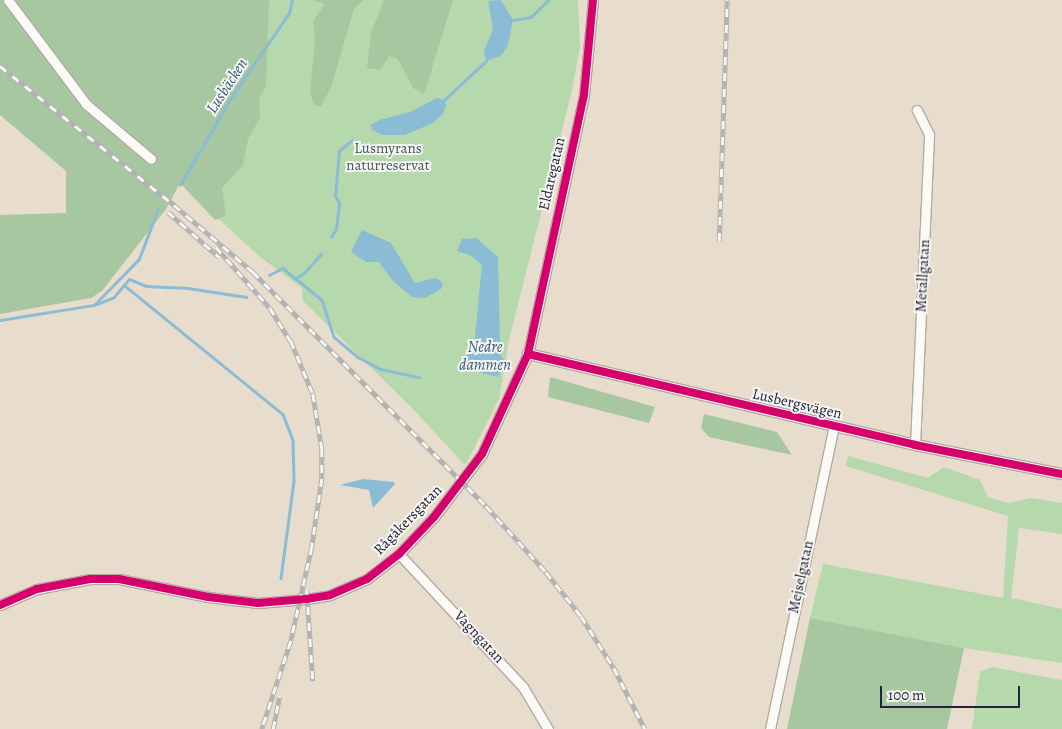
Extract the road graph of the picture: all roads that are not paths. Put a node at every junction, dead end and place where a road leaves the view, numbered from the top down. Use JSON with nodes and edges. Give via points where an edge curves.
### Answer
{"nodes":[{"id":1,"x":8,"y":0,"type":"edge"},
{"id":2,"x":594,"y":0,"type":"edge"},
{"id":3,"x":917,"y":110,"type":"dead end"},
{"id":4,"x":151,"y":159,"type":"dead end"},
{"id":5,"x":528,"y":354,"type":"junction"},
{"id":6,"x":834,"y":426,"type":"junction"},
{"id":7,"x":915,"y":445,"type":"junction"},
{"id":8,"x":1062,"y":474,"type":"edge"},
{"id":9,"x":399,"y":554,"type":"junction"},
{"id":10,"x":0,"y":605,"type":"edge"},
{"id":11,"x":548,"y":729,"type":"edge"},
{"id":12,"x":770,"y":729,"type":"edge"}],
"edges":[{"from":1,"to":4,"type":"street","via":[[86,104]]},
{"from":2,"to":5,"type":"street","name":"Eldaregatan","via":[[584,95]]},
{"from":3,"to":7,"type":"street","name":"Metallgatan","via":[[929,134]]},
{"from":5,"to":6,"type":"street","name":"Lusbergsvägen"},
{"from":5,"to":9,"type":"street","name":"Rågåkersgatan","via":[[482,454],[434,517]]},
{"from":6,"to":7,"type":"street","name":"Lusbergsvägen"},
{"from":6,"to":12,"type":"street","name":"Mejselgatan"},
{"from":7,"to":8,"type":"street","name":"Lusbergsvägen"},
{"from":9,"to":10,"type":"street","name":"Rågåkersgatan","via":[[367,579],[330,595],[300,600],[258,603],[208,597],[119,579],[90,579],[37,589]]},
{"from":9,"to":11,"type":"street","name":"Vagngatan","via":[[523,687]]}]}
